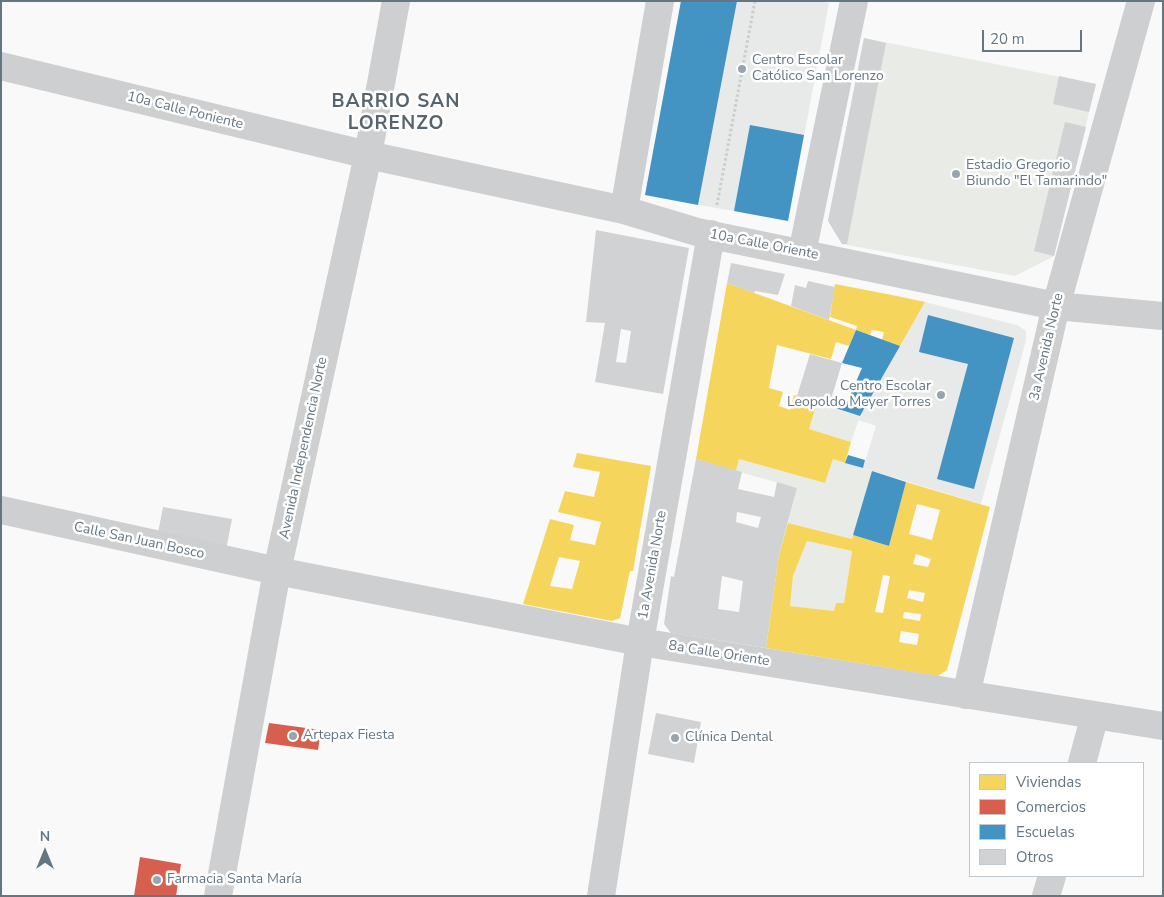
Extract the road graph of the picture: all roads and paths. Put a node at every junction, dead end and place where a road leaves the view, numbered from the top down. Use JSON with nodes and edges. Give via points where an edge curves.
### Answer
{"nodes":[{"id":1,"x":396,"y":1,"type":"edge"},
{"id":2,"x":660,"y":1,"type":"edge"},
{"id":3,"x":755,"y":1,"type":"edge"},
{"id":4,"x":854,"y":1,"type":"edge"},
{"id":5,"x":1141,"y":1,"type":"edge"},
{"id":6,"x":1,"y":66,"type":"edge"},
{"id":7,"x":368,"y":155,"type":"junction"},
{"id":8,"x":717,"y":208,"type":"dead end"},
{"id":9,"x":624,"y":210,"type":"junction"},
{"id":10,"x":711,"y":234,"type":"junction"},
{"id":11,"x":802,"y":253,"type":"junction"},
{"id":12,"x":1056,"y":306,"type":"junction"},
{"id":13,"x":1163,"y":316,"type":"edge"},
{"id":14,"x":1,"y":510,"type":"edge"},
{"id":15,"x":277,"y":571,"type":"junction"},
{"id":16,"x":640,"y":642,"type":"junction"},
{"id":17,"x":966,"y":695,"type":"junction"},
{"id":18,"x":1095,"y":715,"type":"junction"},
{"id":19,"x":1163,"y":726,"type":"edge"},
{"id":20,"x":1082,"y":762,"type":"edge"},
{"id":21,"x":1052,"y":877,"type":"edge"},
{"id":22,"x":218,"y":896,"type":"edge"},
{"id":23,"x":602,"y":896,"type":"edge"},
{"id":24,"x":1046,"y":896,"type":"edge"}],
"edges":[{"from":1,"to":7,"type":"street","name":"Avenida Independencia Norte"},
{"from":2,"to":9,"type":"street"},
{"from":3,"to":8,"type":"path"},
{"from":4,"to":11,"type":"street"},
{"from":5,"to":12,"type":"street","name":"3a Avenida Norte"},
{"from":6,"to":7,"type":"street","name":"10a Calle Poniente"},
{"from":7,"to":9,"type":"street","name":"10a Calle Oriente"},
{"from":7,"to":15,"type":"street","name":"Avenida Independencia Norte"},
{"from":9,"to":10,"type":"street","name":"10a Calle Oriente"},
{"from":10,"to":11,"type":"street","name":"10a Calle Oriente"},
{"from":10,"to":16,"type":"street","name":"1a Avenida Norte"},
{"from":11,"to":12,"type":"street","name":"10a Calle Oriente"},
{"from":12,"to":13,"type":"street","name":"10a Calle Oriente"},
{"from":12,"to":17,"type":"street","name":"3a Avenida Norte"},
{"from":14,"to":15,"type":"street","name":"Calle San Juan Bosco"},
{"from":15,"to":16,"type":"street","name":"8a Calle Oriente"},
{"from":15,"to":22,"type":"street","name":"Avenida Independencia Norte"},
{"from":16,"to":17,"type":"street","name":"8a Calle Oriente"},
{"from":16,"to":23,"type":"street","name":"1a Avenida Norte"},
{"from":17,"to":18,"type":"street","name":"8a Calle Oriente"},
{"from":18,"to":19,"type":"street","name":"8a Calle Oriente"},
{"from":18,"to":20,"type":"street"},
{"from":21,"to":24,"type":"street"}]}
